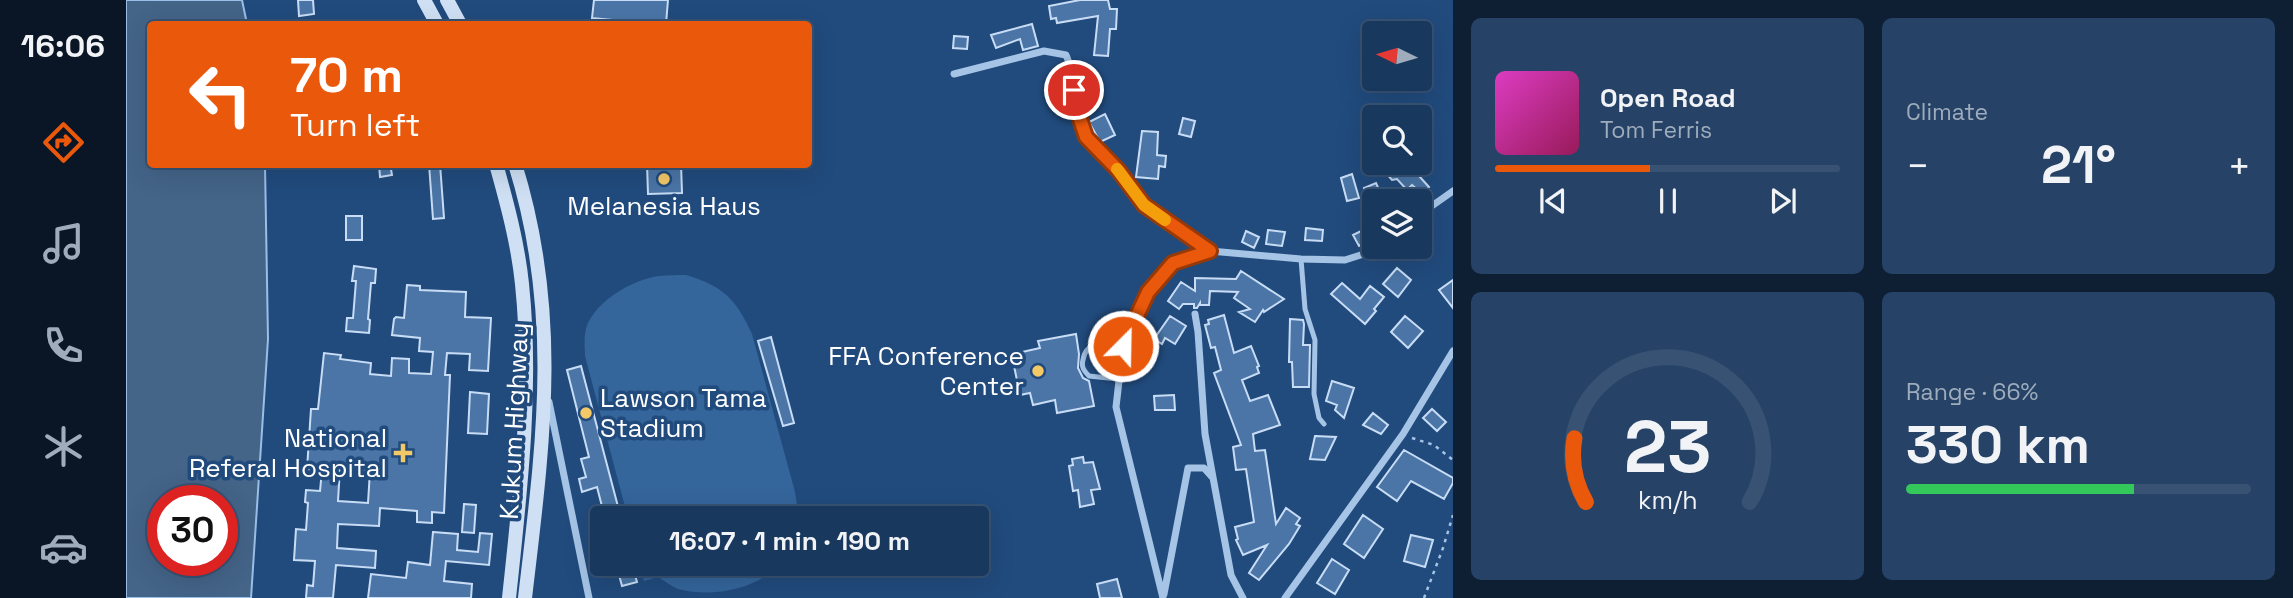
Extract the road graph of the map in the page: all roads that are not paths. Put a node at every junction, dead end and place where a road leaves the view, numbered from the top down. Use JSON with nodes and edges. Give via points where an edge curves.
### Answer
{"nodes":[{"id":1,"x":447,"y":0,"type":"edge"},
{"id":2,"x":428,"y":1,"type":"edge"},
{"id":3,"x":436,"y":21,"type":"edge"},
{"id":4,"x":458,"y":21,"type":"edge"},
{"id":5,"x":954,"y":74,"type":"dead end"},
{"id":6,"x":497,"y":168,"type":"edge"},
{"id":7,"x":516,"y":168,"type":"edge"},
{"id":8,"x":1453,"y":191,"type":"edge"},
{"id":9,"x":1432,"y":206,"type":"edge"},
{"id":10,"x":1210,"y":251,"type":"junction"},
{"id":11,"x":1362,"y":255,"type":"edge"},
{"id":12,"x":1301,"y":259,"type":"junction"},
{"id":13,"x":1195,"y":314,"type":"dead end"},
{"id":14,"x":1123,"y":346,"type":"junction"},
{"id":15,"x":1453,"y":351,"type":"edge"},
{"id":16,"x":1118,"y":379,"type":"junction"},
{"id":17,"x":546,"y":387,"type":"junction"},
{"id":18,"x":1324,"y":424,"type":"dead end"},
{"id":19,"x":1214,"y":479,"type":"junction"},
{"id":20,"x":509,"y":598,"type":"edge"},
{"id":21,"x":525,"y":598,"type":"edge"},
{"id":22,"x":589,"y":598,"type":"edge"},
{"id":23,"x":1163,"y":598,"type":"edge"},
{"id":24,"x":1243,"y":598,"type":"edge"},
{"id":25,"x":1285,"y":598,"type":"edge"}],
"edges":[{"from":1,"to":4,"type":"main road"},
{"from":2,"to":3,"type":"main road"},
{"from":5,"to":10,"type":"street","via":[[1044,51],[1066,55],[1086,137],[1144,205]]},
{"from":6,"to":20,"type":"main road","name":"Kukum Highway","via":[[519,261],[527,349],[527,402]]},
{"from":7,"to":17,"type":"main road","name":"Kukum Highway","via":[[538,260]]},
{"from":8,"to":9,"type":"street"},
{"from":10,"to":12,"type":"street"},
{"from":10,"to":14,"type":"street","via":[[1173,263],[1148,292]]},
{"from":11,"to":12,"type":"street","via":[[1345,260]]},
{"from":12,"to":18,"type":"lane","via":[[1306,309],[1315,340],[1314,394]]},
{"from":13,"to":19,"type":"street","via":[[1205,434]]},
{"from":14,"to":16,"type":"street"},
{"from":14,"to":16,"type":"lane","via":[[1095,345],[1083,358],[1083,370],[1089,376]]},
{"from":15,"to":25,"type":"street","via":[[1403,434]]},
{"from":16,"to":23,"type":"street","via":[[1115,407]]},
{"from":17,"to":21,"type":"main road","name":"Kukum Highway"},
{"from":17,"to":22,"type":"street"},
{"from":19,"to":23,"type":"street","via":[[1204,468],[1188,468]]},
{"from":19,"to":24,"type":"street","via":[[1231,575]]}]}
